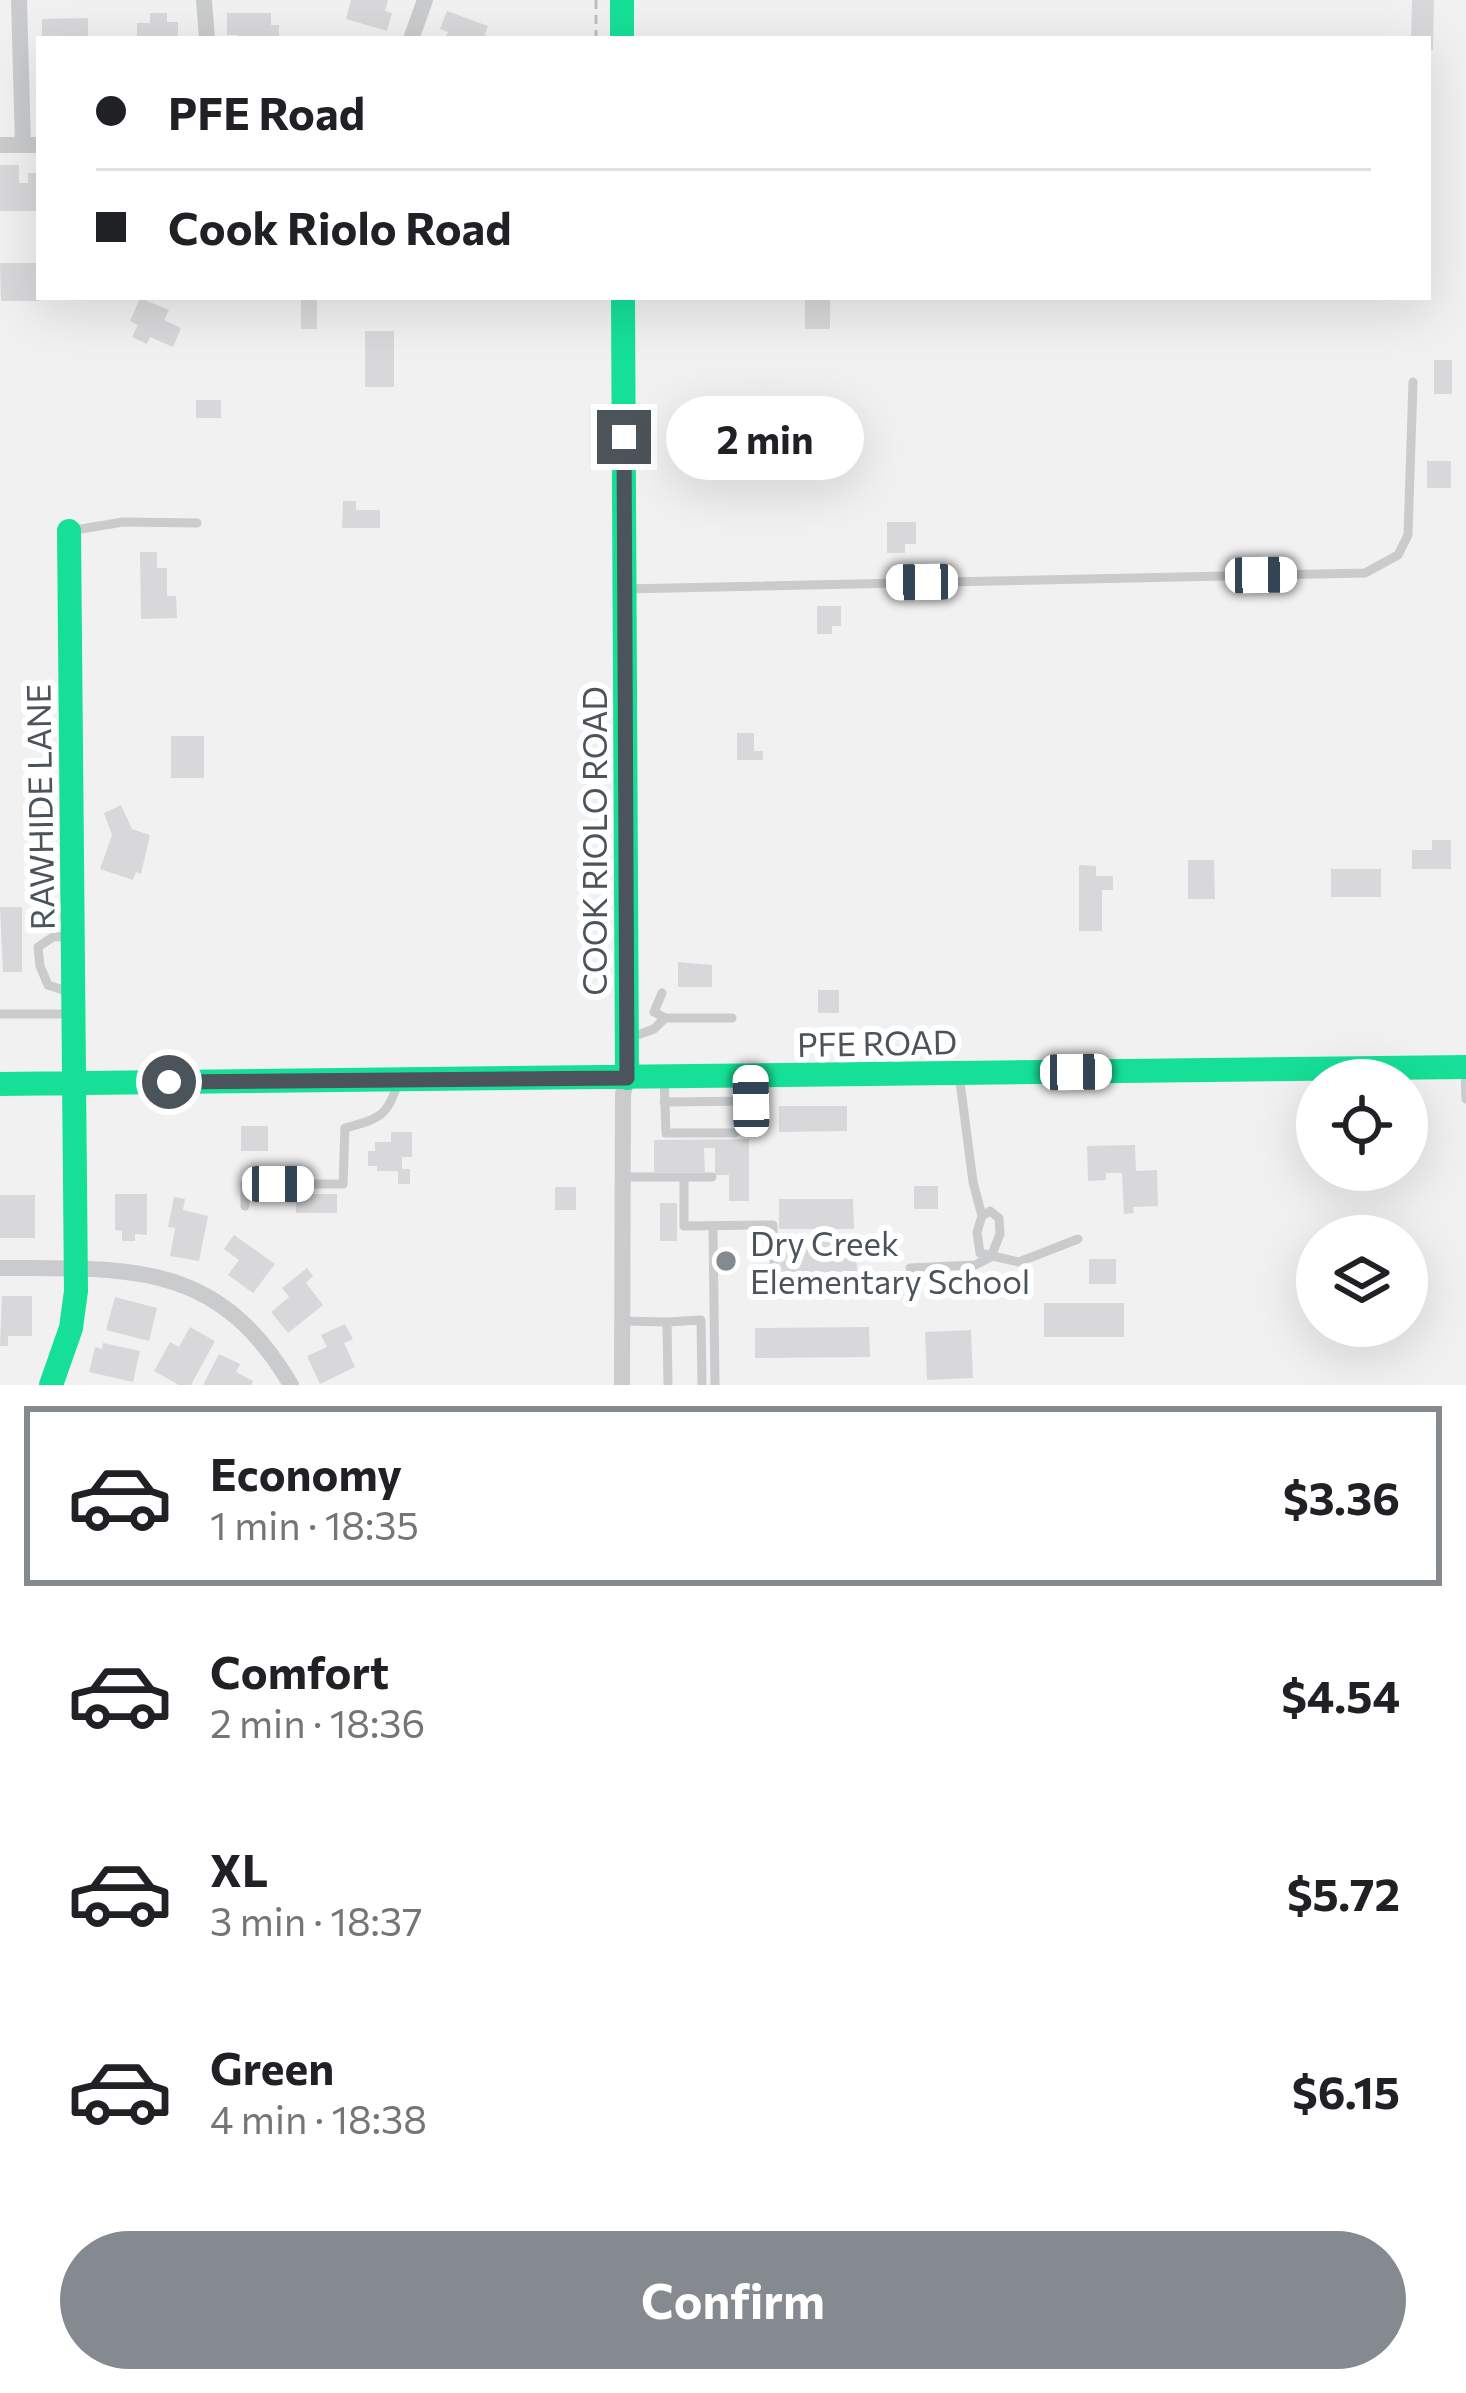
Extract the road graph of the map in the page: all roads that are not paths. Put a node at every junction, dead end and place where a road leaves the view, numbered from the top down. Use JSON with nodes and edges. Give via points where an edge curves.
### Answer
{"nodes":[{"id":1,"x":20,"y":0,"type":"edge"},
{"id":2,"x":204,"y":0,"type":"edge"},
{"id":3,"x":425,"y":0,"type":"edge"},
{"id":4,"x":622,"y":0,"type":"edge"},
{"id":5,"x":208,"y":36,"type":"edge"},
{"id":6,"x":412,"y":36,"type":"edge"},
{"id":7,"x":622,"y":36,"type":"edge"},
{"id":8,"x":0,"y":145,"type":"edge"},
{"id":9,"x":31,"y":145,"type":"edge"},
{"id":10,"x":623,"y":300,"type":"edge"},
{"id":11,"x":1413,"y":382,"type":"dead end"},
{"id":12,"x":197,"y":524,"type":"dead end"},
{"id":13,"x":69,"y":531,"type":"joint"},
{"id":14,"x":625,"y":589,"type":"junction"},
{"id":15,"x":73,"y":936,"type":"junction"},
{"id":16,"x":662,"y":993,"type":"dead end"},
{"id":17,"x":74,"y":1004,"type":"junction"},
{"id":18,"x":0,"y":1014,"type":"edge"},
{"id":19,"x":665,"y":1018,"type":"junction"},
{"id":20,"x":732,"y":1018,"type":"dead end"},
{"id":21,"x":626,"y":1038,"type":"junction"},
{"id":22,"x":1465,"y":1067,"type":"edge"},
{"id":23,"x":959,"y":1074,"type":"junction"},
{"id":24,"x":627,"y":1078,"type":"junction"},
{"id":25,"x":398,"y":1081,"type":"junction"},
{"id":26,"x":75,"y":1083,"type":"junction"},
{"id":27,"x":0,"y":1084,"type":"edge"},
{"id":28,"x":751,"y":1089,"type":"junction"},
{"id":29,"x":664,"y":1090,"type":"junction"},
{"id":30,"x":1466,"y":1099,"type":"edge"},
{"id":31,"x":623,"y":1177,"type":"junction"},
{"id":32,"x":684,"y":1177,"type":"junction"},
{"id":33,"x":712,"y":1177,"type":"dead end"},
{"id":34,"x":244,"y":1206,"type":"dead end"},
{"id":35,"x":982,"y":1216,"type":"junction"},
{"id":36,"x":713,"y":1226,"type":"junction"},
{"id":37,"x":1078,"y":1239,"type":"dead end"},
{"id":38,"x":991,"y":1257,"type":"junction"},
{"id":39,"x":0,"y":1268,"type":"edge"},
{"id":40,"x":910,"y":1268,"type":"dead end"},
{"id":41,"x":76,"y":1269,"type":"junction"},
{"id":42,"x":775,"y":1293,"type":"dead end"},
{"id":43,"x":622,"y":1322,"type":"junction"},
{"id":44,"x":667,"y":1322,"type":"junction"},
{"id":45,"x":51,"y":1385,"type":"edge"},
{"id":46,"x":291,"y":1385,"type":"edge"},
{"id":47,"x":622,"y":1385,"type":"edge"},
{"id":48,"x":668,"y":1385,"type":"edge"},
{"id":49,"x":701,"y":1385,"type":"edge"},
{"id":50,"x":715,"y":1385,"type":"edge"}],
"edges":[{"from":1,"to":9,"type":"street"},
{"from":2,"to":5,"type":"street"},
{"from":3,"to":6,"type":"street"},
{"from":4,"to":7,"type":"street"},
{"from":8,"to":9,"type":"street"},
{"from":10,"to":14,"type":"street","name":"COOK RIOLO ROAD"},
{"from":11,"to":14,"type":"lane","via":[[1408,535],[1398,555],[1365,573]]},
{"from":12,"to":13,"type":"lane","via":[[123,522]]},
{"from":13,"to":15,"type":"street","name":"RAWHIDE LANE"},
{"from":14,"to":21,"type":"street","name":"COOK RIOLO ROAD"},
{"from":15,"to":17,"type":"street","name":"RAWHIDE LANE"},
{"from":15,"to":17,"type":"lane","via":[[38,947],[48,985]]},
{"from":16,"to":19,"type":"lane","via":[[654,1012]]},
{"from":17,"to":18,"type":"lane"},
{"from":17,"to":26,"type":"street","name":"RAWHIDE LANE"},
{"from":19,"to":20,"type":"lane"},
{"from":19,"to":21,"type":"lane"},
{"from":21,"to":24,"type":"street","name":"COOK RIOLO ROAD"},
{"from":22,"to":23,"type":"street","name":"PFE ROAD"},
{"from":22,"to":30,"type":"lane"},
{"from":23,"to":28,"type":"street","name":"PFE ROAD"},
{"from":23,"to":35,"type":"lane"},
{"from":24,"to":25,"type":"street","name":"PFE ROAD"},
{"from":24,"to":29,"type":"street","name":"PFE ROAD"},
{"from":24,"to":31,"type":"street","name":"COOK RIOLO ROAD"},
{"from":25,"to":26,"type":"street","name":"PFE ROAD"},
{"from":25,"to":34,"type":"lane","via":[[392,1106],[345,1128],[343,1184],[245,1184]]},
{"from":26,"to":27,"type":"street","name":"PFE ROAD"},
{"from":26,"to":41,"type":"street","name":"RAWHIDE LANE"},
{"from":28,"to":29,"type":"street","name":"PFE ROAD"},
{"from":28,"to":29,"type":"lane","via":[[746,1122],[735,1133],[666,1133]]},
{"from":31,"to":32,"type":"lane"},
{"from":31,"to":43,"type":"street","name":"COOK RIOLO ROAD"},
{"from":32,"to":33,"type":"lane"},
{"from":32,"to":36,"type":"lane","via":[[684,1226]]},
{"from":35,"to":38,"type":"lane","via":[[980,1253]]},
{"from":35,"to":38,"type":"lane","via":[[999,1218]]},
{"from":36,"to":42,"type":"lane","via":[[773,1225]]},
{"from":36,"to":50,"type":"lane"},
{"from":37,"to":38,"type":"lane","via":[[1018,1262]]},
{"from":38,"to":40,"type":"lane"},
{"from":39,"to":41,"type":"street"},
{"from":41,"to":45,"type":"street","name":"RAWHIDE LANE","via":[[70,1328]]},
{"from":41,"to":46,"type":"street","via":[[116,1268],[199,1291],[252,1332]]},
{"from":43,"to":44,"type":"lane"},
{"from":43,"to":47,"type":"street","name":"COOK RIOLO ROAD"},
{"from":44,"to":48,"type":"lane"},
{"from":44,"to":49,"type":"lane","via":[[701,1320]]}]}
